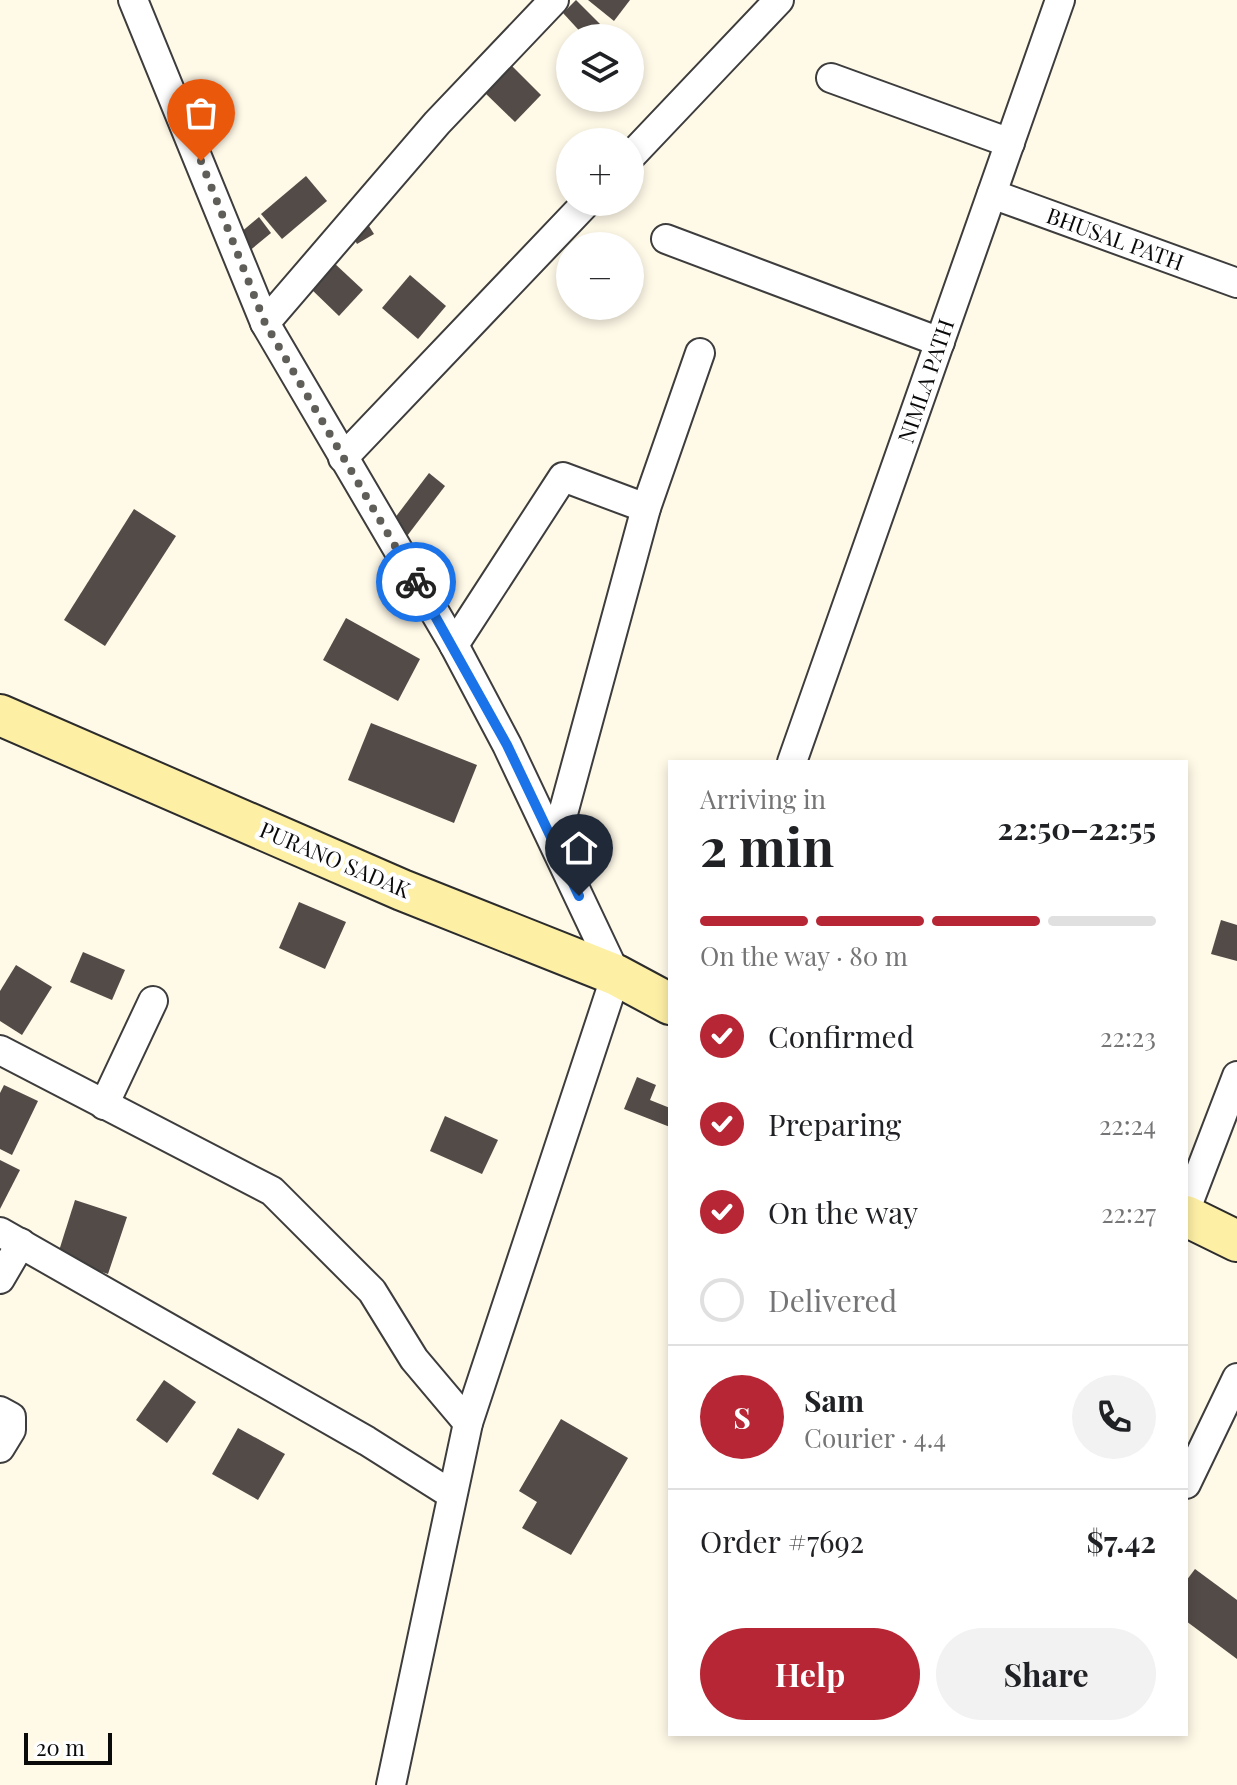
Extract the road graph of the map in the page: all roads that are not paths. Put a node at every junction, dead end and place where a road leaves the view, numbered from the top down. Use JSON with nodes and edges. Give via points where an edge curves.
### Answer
{"nodes":[{"id":1,"x":133,"y":0,"type":"edge"},
{"id":2,"x":554,"y":0,"type":"edge"},
{"id":3,"x":779,"y":0,"type":"edge"},
{"id":4,"x":1060,"y":0,"type":"edge"},
{"id":5,"x":831,"y":78,"type":"dead end"},
{"id":6,"x":644,"y":142,"type":"edge"},
{"id":7,"x":1010,"y":143,"type":"junction"},
{"id":8,"x":992,"y":194,"type":"junction"},
{"id":9,"x":574,"y":216,"type":"edge"},
{"id":10,"x":666,"y":239,"type":"dead end"},
{"id":11,"x":1237,"y":283,"type":"edge"},
{"id":12,"x":265,"y":323,"type":"junction"},
{"id":13,"x":940,"y":342,"type":"junction"},
{"id":14,"x":700,"y":353,"type":"dead end"},
{"id":15,"x":343,"y":458,"type":"junction"},
{"id":16,"x":646,"y":508,"type":"junction"},
{"id":17,"x":454,"y":645,"type":"junction"},
{"id":18,"x":0,"y":715,"type":"edge"},
{"id":19,"x":793,"y":760,"type":"edge"},
{"id":20,"x":555,"y":843,"type":"junction"},
{"id":21,"x":616,"y":975,"type":"junction"},
{"id":22,"x":153,"y":1001,"type":"dead end"},
{"id":23,"x":668,"y":1003,"type":"edge"},
{"id":24,"x":0,"y":1050,"type":"edge"},
{"id":25,"x":1237,"y":1076,"type":"edge"},
{"id":26,"x":104,"y":1105,"type":"junction"},
{"id":27,"x":1188,"y":1204,"type":"edge"},
{"id":28,"x":1188,"y":1217,"type":"edge"},
{"id":29,"x":10,"y":1237,"type":"edge"},
{"id":30,"x":1237,"y":1241,"type":"edge"},
{"id":31,"x":0,"y":1279,"type":"edge"},
{"id":32,"x":1237,"y":1378,"type":"edge"},
{"id":33,"x":0,"y":1411,"type":"edge"},
{"id":34,"x":468,"y":1423,"type":"junction"},
{"id":35,"x":0,"y":1448,"type":"edge"},
{"id":36,"x":1188,"y":1480,"type":"edge"},
{"id":37,"x":451,"y":1494,"type":"junction"},
{"id":38,"x":391,"y":1785,"type":"edge"}],
"edges":[{"from":1,"to":12,"type":"street"},
{"from":2,"to":12,"type":"street","via":[[437,123]]},
{"from":3,"to":6,"type":"street"},
{"from":4,"to":7,"type":"street","name":"NIMLA PATH"},
{"from":5,"to":7,"type":"street"},
{"from":7,"to":8,"type":"street","name":"NIMLA PATH"},
{"from":8,"to":11,"type":"street","name":"BHUSAL PATH"},
{"from":8,"to":13,"type":"street","name":"NIMLA PATH"},
{"from":9,"to":15,"type":"street"},
{"from":10,"to":13,"type":"street"},
{"from":12,"to":15,"type":"street"},
{"from":13,"to":19,"type":"street","name":"NIMLA PATH"},
{"from":14,"to":16,"type":"street"},
{"from":15,"to":17,"type":"street"},
{"from":16,"to":17,"type":"street","via":[[563,477]]},
{"from":16,"to":20,"type":"street"},
{"from":17,"to":20,"type":"street"},
{"from":18,"to":21,"type":"main road","name":"PURANO SADAK","via":[[402,890]]},
{"from":20,"to":21,"type":"street"},
{"from":21,"to":23,"type":"main road","name":"PURANO SADAK"},
{"from":21,"to":34,"type":"street"},
{"from":22,"to":26,"type":"street"},
{"from":24,"to":26,"type":"street"},
{"from":25,"to":27,"type":"street"},
{"from":26,"to":34,"type":"street","via":[[272,1191],[372,1291],[414,1359]]},
{"from":28,"to":30,"type":"main road"},
{"from":29,"to":31,"type":"street"},
{"from":29,"to":37,"type":"street"},
{"from":32,"to":36,"type":"street"},
{"from":33,"to":35,"type":"street","via":[[11,1417],[12,1424]]},
{"from":34,"to":37,"type":"street"},
{"from":37,"to":38,"type":"street"}]}
